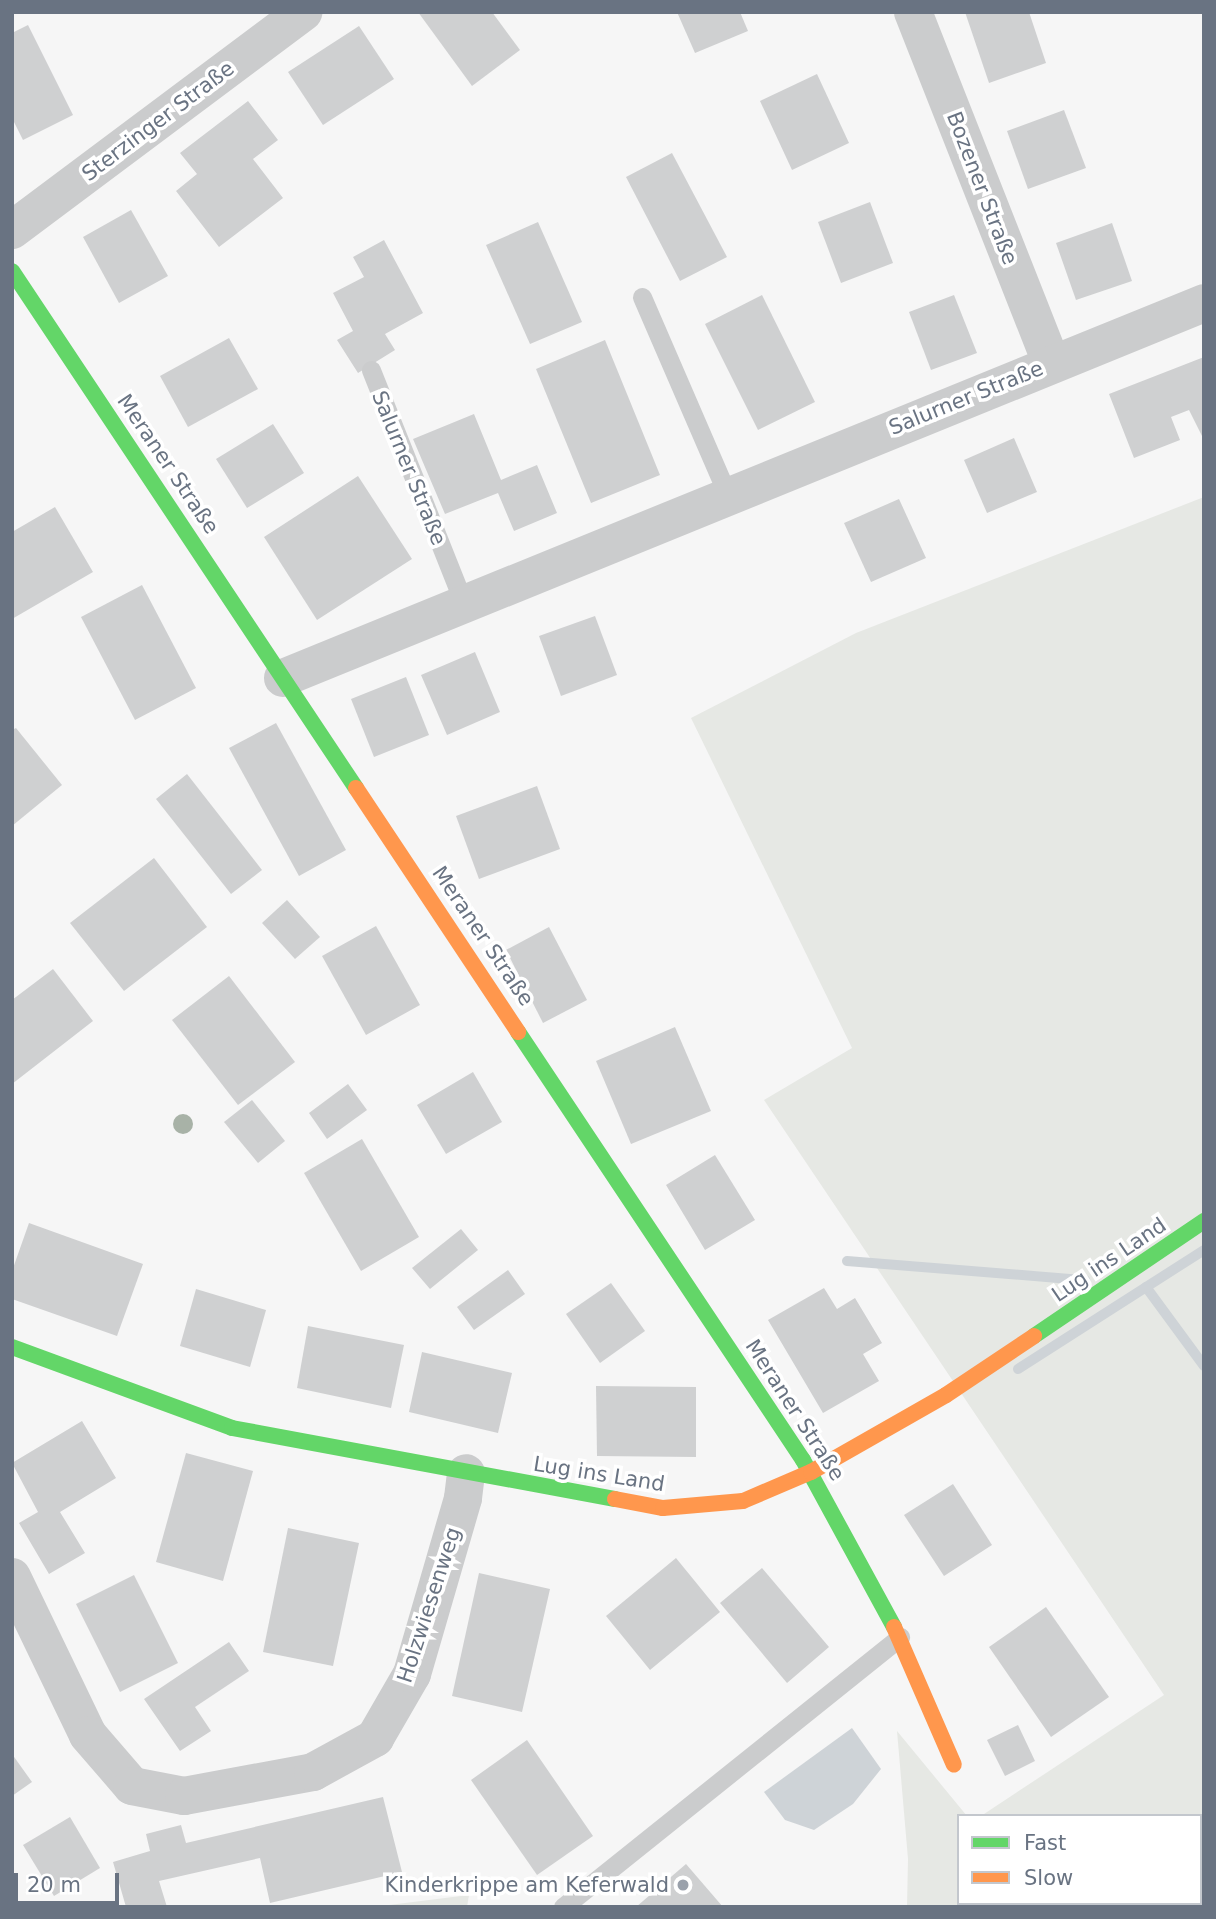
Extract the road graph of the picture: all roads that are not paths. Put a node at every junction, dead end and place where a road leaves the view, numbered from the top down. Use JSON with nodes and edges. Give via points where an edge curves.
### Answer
{"nodes":[{"id":1,"x":303,"y":12,"type":"edge"},
{"id":2,"x":912,"y":12,"type":"edge"},
{"id":3,"x":12,"y":230,"type":"edge"},
{"id":4,"x":12,"y":271,"type":"edge"},
{"id":5,"x":642,"y":297,"type":"dead end"},
{"id":6,"x":1204,"y":303,"type":"edge"},
{"id":7,"x":1051,"y":363,"type":"junction"},
{"id":8,"x":371,"y":370,"type":"dead end"},
{"id":9,"x":728,"y":496,"type":"junction"},
{"id":10,"x":464,"y":604,"type":"junction"},
{"id":11,"x":284,"y":678,"type":"junction"},
{"id":12,"x":1204,"y":1221,"type":"edge"},
{"id":13,"x":12,"y":1347,"type":"edge"},
{"id":14,"x":811,"y":1472,"type":"junction"},
{"id":15,"x":466,"y":1473,"type":"junction"},
{"id":16,"x":12,"y":1577,"type":"edge"},
{"id":17,"x":900,"y":1637,"type":"junction"},
{"id":18,"x":954,"y":1765,"type":"dead end"},
{"id":19,"x":563,"y":1907,"type":"edge"}],
"edges":[{"from":1,"to":3,"type":"street","name":"Sterzinger Straße"},
{"from":2,"to":7,"type":"street","name":"Bozener Straße"},
{"from":4,"to":11,"type":"street","name":"Meraner Straße"},
{"from":5,"to":9,"type":"lane"},
{"from":6,"to":7,"type":"street","name":"Salurner Straße"},
{"from":7,"to":9,"type":"street","name":"Salurner Straße"},
{"from":8,"to":10,"type":"lane","name":"Salurner Straße"},
{"from":9,"to":10,"type":"street","name":"Salurner Straße"},
{"from":10,"to":11,"type":"street","name":"Salurner Straße"},
{"from":11,"to":14,"type":"street","name":"Meraner Straße"},
{"from":12,"to":14,"type":"street","name":"Lug ins Land","via":[[946,1395]]},
{"from":13,"to":15,"type":"street","name":"Lug ins Land","via":[[232,1428]]},
{"from":14,"to":15,"type":"street","name":"Lug ins Land","via":[[743,1501],[663,1508]]},
{"from":14,"to":17,"type":"street","name":"Meraner Straße"},
{"from":15,"to":16,"type":"street","name":"Holzwiesenweg","via":[[463,1498],[412,1674],[375,1738],[313,1772],[184,1796],[132,1786],[88,1735]]},
{"from":17,"to":18,"type":"street","name":"Meraner Straße"},
{"from":17,"to":19,"type":"lane"}]}
